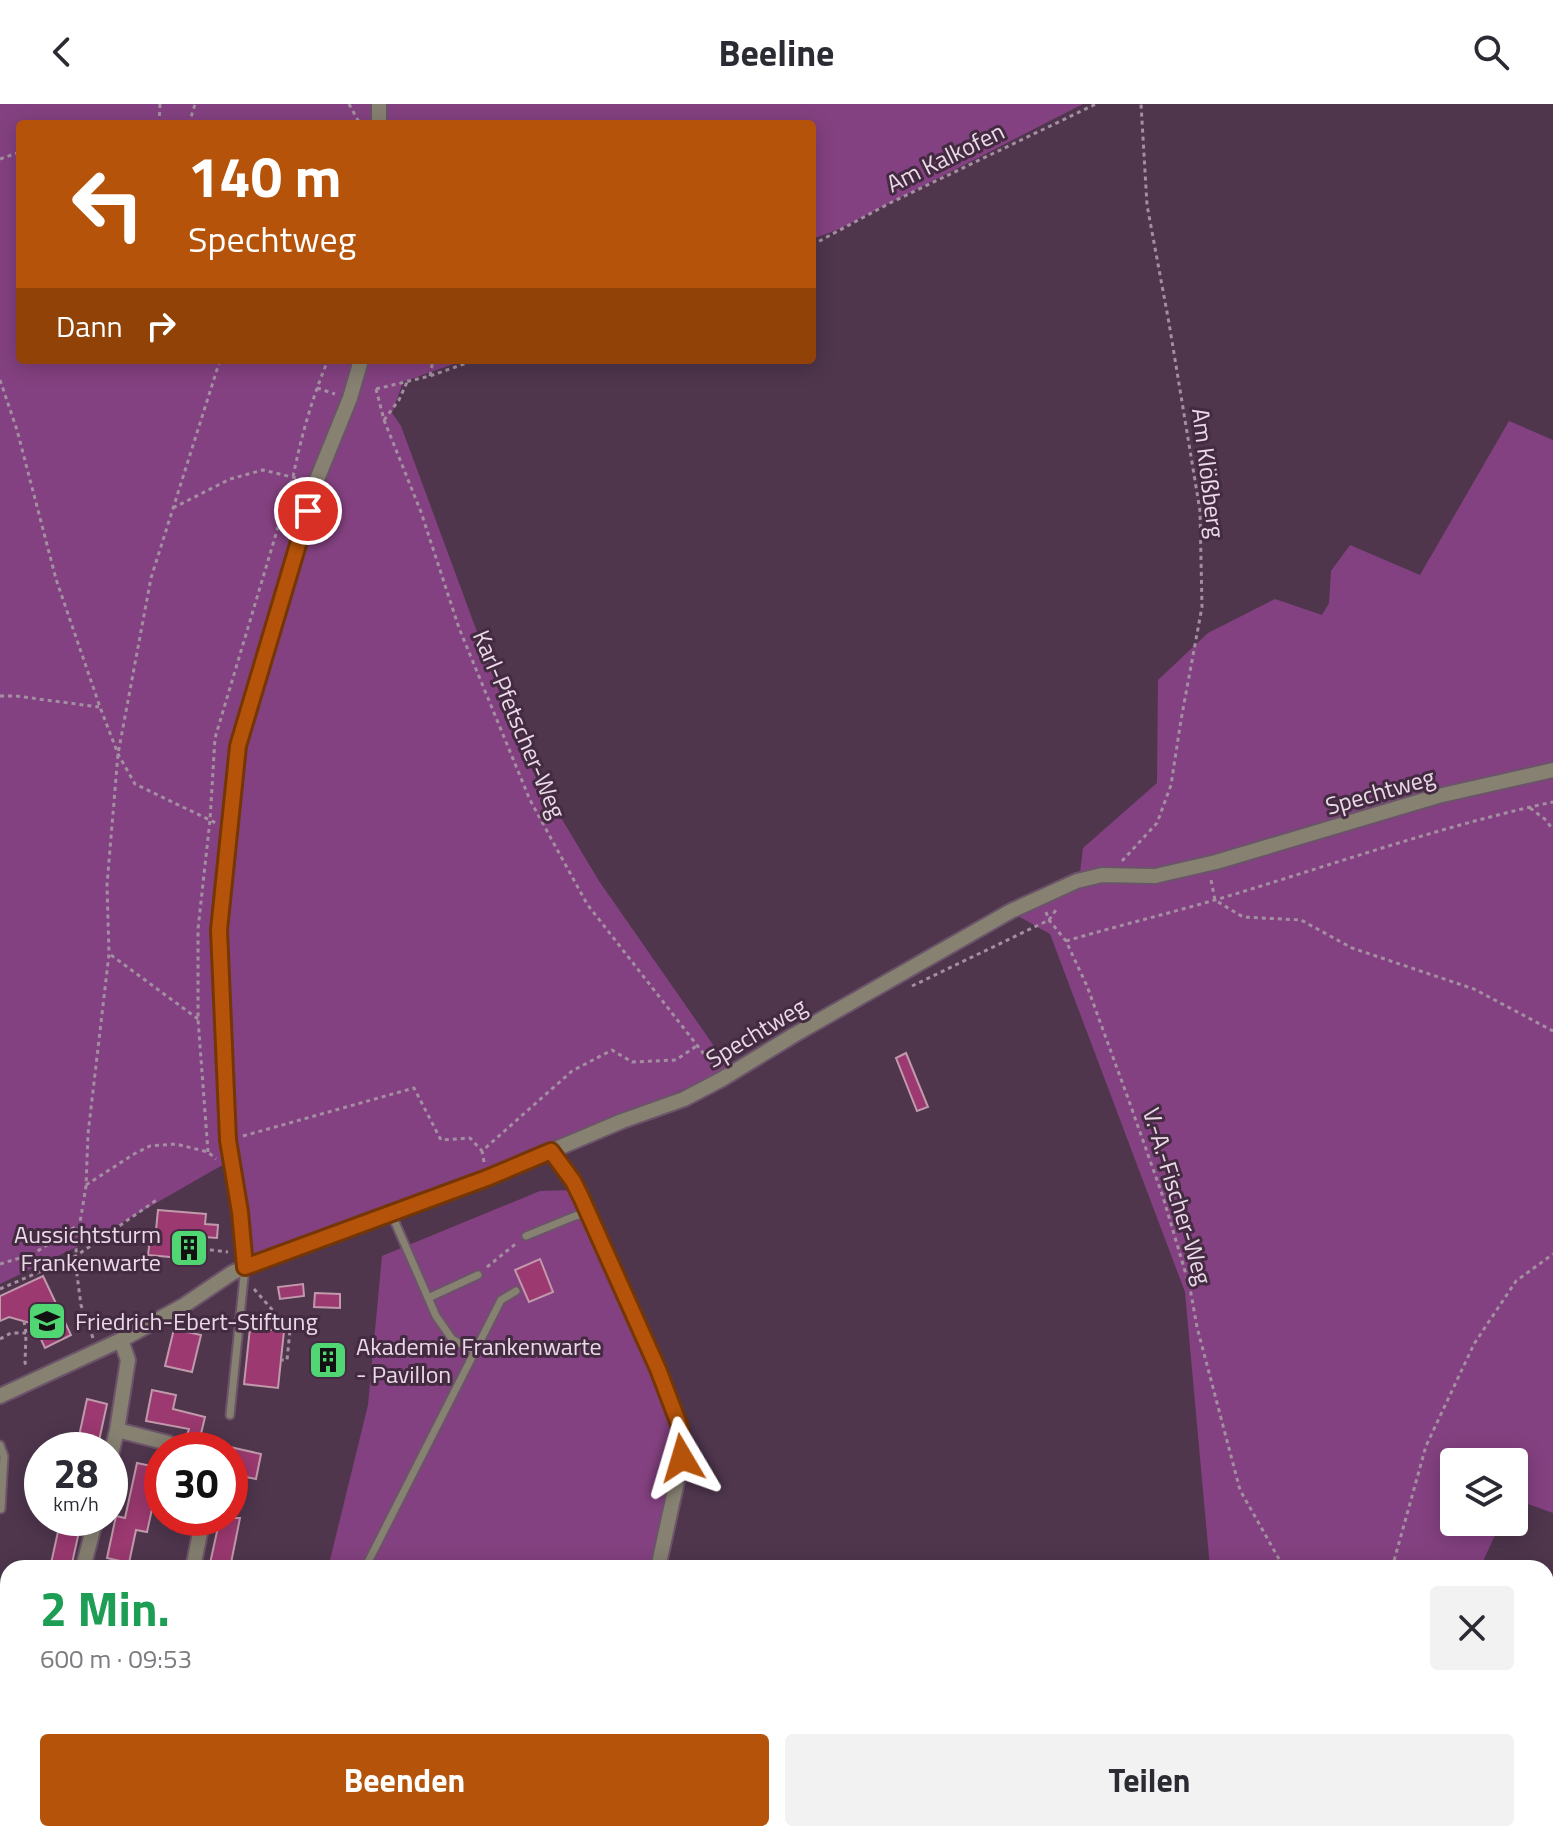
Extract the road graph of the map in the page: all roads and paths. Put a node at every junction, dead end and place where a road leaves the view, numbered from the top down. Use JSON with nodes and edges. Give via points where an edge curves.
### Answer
{"nodes":[{"id":1,"x":1096,"y":104,"type":"edge"},
{"id":2,"x":1141,"y":104,"type":"edge"},
{"id":3,"x":816,"y":243,"type":"edge"},
{"id":4,"x":219,"y":364,"type":"edge"},
{"id":5,"x":360,"y":364,"type":"edge"},
{"id":6,"x":432,"y":364,"type":"edge"},
{"id":7,"x":464,"y":364,"type":"edge"},
{"id":8,"x":430,"y":376,"type":"junction"},
{"id":9,"x":0,"y":380,"type":"edge"},
{"id":10,"x":407,"y":382,"type":"junction"},
{"id":11,"x":317,"y":388,"type":"dead end"},
{"id":12,"x":350,"y":398,"type":"junction"},
{"id":13,"x":384,"y":420,"type":"junction"},
{"id":14,"x":293,"y":477,"type":"dead end"},
{"id":15,"x":173,"y":508,"type":"junction"},
{"id":16,"x":0,"y":696,"type":"edge"},
{"id":17,"x":100,"y":707,"type":"junction"},
{"id":18,"x":118,"y":754,"type":"junction"},
{"id":19,"x":1553,"y":770,"type":"edge"},
{"id":20,"x":1553,"y":802,"type":"edge"},
{"id":21,"x":1529,"y":807,"type":"junction"},
{"id":22,"x":1553,"y":830,"type":"edge"},
{"id":23,"x":229,"y":832,"type":"junction"},
{"id":24,"x":1208,"y":864,"type":"junction"},
{"id":25,"x":1110,"y":874,"type":"junction"},
{"id":26,"x":1215,"y":900,"type":"junction"},
{"id":27,"x":1066,"y":941,"type":"junction"},
{"id":28,"x":109,"y":954,"type":"junction"},
{"id":29,"x":972,"y":958,"type":"dead end"},
{"id":30,"x":198,"y":1019,"type":"dead end"},
{"id":31,"x":1553,"y":1031,"type":"edge"},
{"id":32,"x":698,"y":1045,"type":"junction"},
{"id":33,"x":722,"y":1079,"type":"junction"},
{"id":34,"x":228,"y":1140,"type":"junction"},
{"id":35,"x":482,"y":1151,"type":"junction"},
{"id":36,"x":551,"y":1151,"type":"junction"},
{"id":37,"x":208,"y":1152,"type":"dead end"},
{"id":38,"x":487,"y":1178,"type":"junction"},
{"id":39,"x":86,"y":1186,"type":"junction"},
{"id":40,"x":158,"y":1199,"type":"dead end"},
{"id":41,"x":391,"y":1213,"type":"junction"},
{"id":42,"x":588,"y":1213,"type":"junction"},
{"id":43,"x":79,"y":1224,"type":"junction"},
{"id":44,"x":526,"y":1236,"type":"joint"},
{"id":45,"x":194,"y":1248,"type":"dead end"},
{"id":46,"x":1553,"y":1254,"type":"edge"},
{"id":47,"x":76,"y":1256,"type":"junction"},
{"id":48,"x":0,"y":1264,"type":"edge"},
{"id":49,"x":244,"y":1266,"type":"junction"},
{"id":50,"x":478,"y":1275,"type":"joint"},
{"id":51,"x":0,"y":1289,"type":"edge"},
{"id":52,"x":516,"y":1291,"type":"dead end"},
{"id":53,"x":428,"y":1298,"type":"junction"},
{"id":54,"x":24,"y":1321,"type":"dead end"},
{"id":55,"x":26,"y":1333,"type":"junction"},
{"id":56,"x":0,"y":1339,"type":"edge"},
{"id":57,"x":121,"y":1340,"type":"junction"},
{"id":58,"x":96,"y":1351,"type":"junction"},
{"id":59,"x":474,"y":1351,"type":"junction"},
{"id":60,"x":281,"y":1360,"type":"dead end"},
{"id":61,"x":35,"y":1380,"type":"junction"},
{"id":62,"x":0,"y":1396,"type":"edge"},
{"id":63,"x":230,"y":1415,"type":"dead end"},
{"id":64,"x":117,"y":1430,"type":"joint"},
{"id":65,"x":144,"y":1437,"type":"edge"},
{"id":66,"x":0,"y":1445,"type":"edge"},
{"id":67,"x":1,"y":1509,"type":"edge"},
{"id":68,"x":91,"y":1536,"type":"edge"},
{"id":69,"x":199,"y":1536,"type":"edge"},
{"id":70,"x":85,"y":1560,"type":"edge"},
{"id":71,"x":195,"y":1560,"type":"edge"},
{"id":72,"x":369,"y":1560,"type":"edge"},
{"id":73,"x":660,"y":1560,"type":"edge"},
{"id":74,"x":1280,"y":1560,"type":"edge"},
{"id":75,"x":1394,"y":1560,"type":"edge"}],
"edges":[{"from":1,"to":3,"type":"path","name":"Am Kalkofen"},
{"from":2,"to":25,"type":"path","name":"Am Klößberg","via":[[1147,205],[1200,511],[1202,607],[1171,785],[1157,823]]},
{"from":4,"to":15,"type":"path"},
{"from":5,"to":12,"type":"street"},
{"from":6,"to":8,"type":"path"},
{"from":7,"to":8,"type":"path"},
{"from":8,"to":10,"type":"path"},
{"from":9,"to":17,"type":"path","via":[[56,579]]},
{"from":10,"to":13,"type":"path"},
{"from":10,"to":13,"type":"path","name":"Karl-Pfetscher-Weg","via":[[376,389]]},
{"from":11,"to":12,"type":"path"},
{"from":12,"to":23,"type":"street","via":[[316,482],[238,746]]},
{"from":13,"to":32,"type":"path","name":"Karl-Pfetscher-Weg","via":[[459,628],[530,800],[587,904]]},
{"from":14,"to":15,"type":"path","via":[[263,470],[230,479]]},
{"from":15,"to":18,"type":"path","via":[[151,578]]},
{"from":16,"to":17,"type":"path"},
{"from":17,"to":18,"type":"path"},
{"from":18,"to":23,"type":"path","via":[[135,784]]},
{"from":18,"to":28,"type":"path","via":[[107,885]]},
{"from":19,"to":24,"type":"street","name":"Spechtweg","via":[[1438,796]]},
{"from":20,"to":21,"type":"path"},
{"from":21,"to":22,"type":"path"},
{"from":21,"to":26,"type":"path"},
{"from":23,"to":34,"type":"street","via":[[219,930]]},
{"from":24,"to":25,"type":"street","name":"Spechtweg","via":[[1155,876]]},
{"from":24,"to":26,"type":"path"},
{"from":25,"to":33,"type":"street","name":"Spechtweg","via":[[1077,881],[1011,911]]},
{"from":26,"to":27,"type":"path"},
{"from":26,"to":31,"type":"path","via":[[1243,917],[1301,920],[1352,948],[1474,989]]},
{"from":27,"to":29,"type":"path","via":[[1049,920]]},
{"from":27,"to":74,"type":"path","name":"V.-A.-Fischer-Weg","via":[[1163,1197],[1240,1490]]},
{"from":28,"to":30,"type":"path"},
{"from":28,"to":39,"type":"path"},
{"from":32,"to":33,"type":"path","name":"Karl-Pfetscher-Weg"},
{"from":32,"to":35,"type":"path","via":[[676,1060],[632,1062],[612,1050],[572,1071]]},
{"from":33,"to":36,"type":"street","name":"Spechtweg"},
{"from":34,"to":35,"type":"path","via":[[414,1088],[441,1140],[470,1138]]},
{"from":34,"to":49,"type":"street"},
{"from":35,"to":38,"type":"path"},
{"from":36,"to":38,"type":"street","name":"Spechtweg"},
{"from":36,"to":42,"type":"street"},
{"from":37,"to":39,"type":"path","via":[[176,1144],[150,1146]]},
{"from":38,"to":41,"type":"street","name":"Spechtweg"},
{"from":39,"to":43,"type":"path"},
{"from":40,"to":47,"type":"path"},
{"from":41,"to":49,"type":"street","name":"Spechtweg"},
{"from":41,"to":53,"type":"lane"},
{"from":42,"to":44,"type":"lane"},
{"from":42,"to":73,"type":"street","via":[[680,1427],[682,1458]]},
{"from":43,"to":47,"type":"path"},
{"from":43,"to":48,"type":"path","via":[[33,1254]]},
{"from":44,"to":50,"type":"path"},
{"from":45,"to":49,"type":"path"},
{"from":46,"to":75,"type":"path","via":[[1516,1281],[1474,1344],[1426,1446]]},
{"from":47,"to":51,"type":"path"},
{"from":47,"to":58,"type":"path","via":[[81,1305]]},
{"from":49,"to":57,"type":"street","name":"Spechtweg"},
{"from":49,"to":60,"type":"path","via":[[290,1330],[287,1360]]},
{"from":49,"to":63,"type":"lane"},
{"from":50,"to":53,"type":"lane"},
{"from":52,"to":59,"type":"lane","via":[[501,1300]]},
{"from":53,"to":59,"type":"lane","via":[[452,1339]]},
{"from":54,"to":55,"type":"path"},
{"from":55,"to":56,"type":"path"},
{"from":55,"to":61,"type":"path","via":[[25,1363]]},
{"from":57,"to":58,"type":"street","name":"Spechtweg"},
{"from":57,"to":64,"type":"street","via":[[128,1360]]},
{"from":58,"to":61,"type":"street","name":"Spechtweg"},
{"from":59,"to":72,"type":"lane"},
{"from":61,"to":62,"type":"street","name":"Spechtweg"},
{"from":64,"to":65,"type":"street"},
{"from":66,"to":67,"type":"lane"},
{"from":68,"to":70,"type":"street"},
{"from":69,"to":71,"type":"street"}]}
